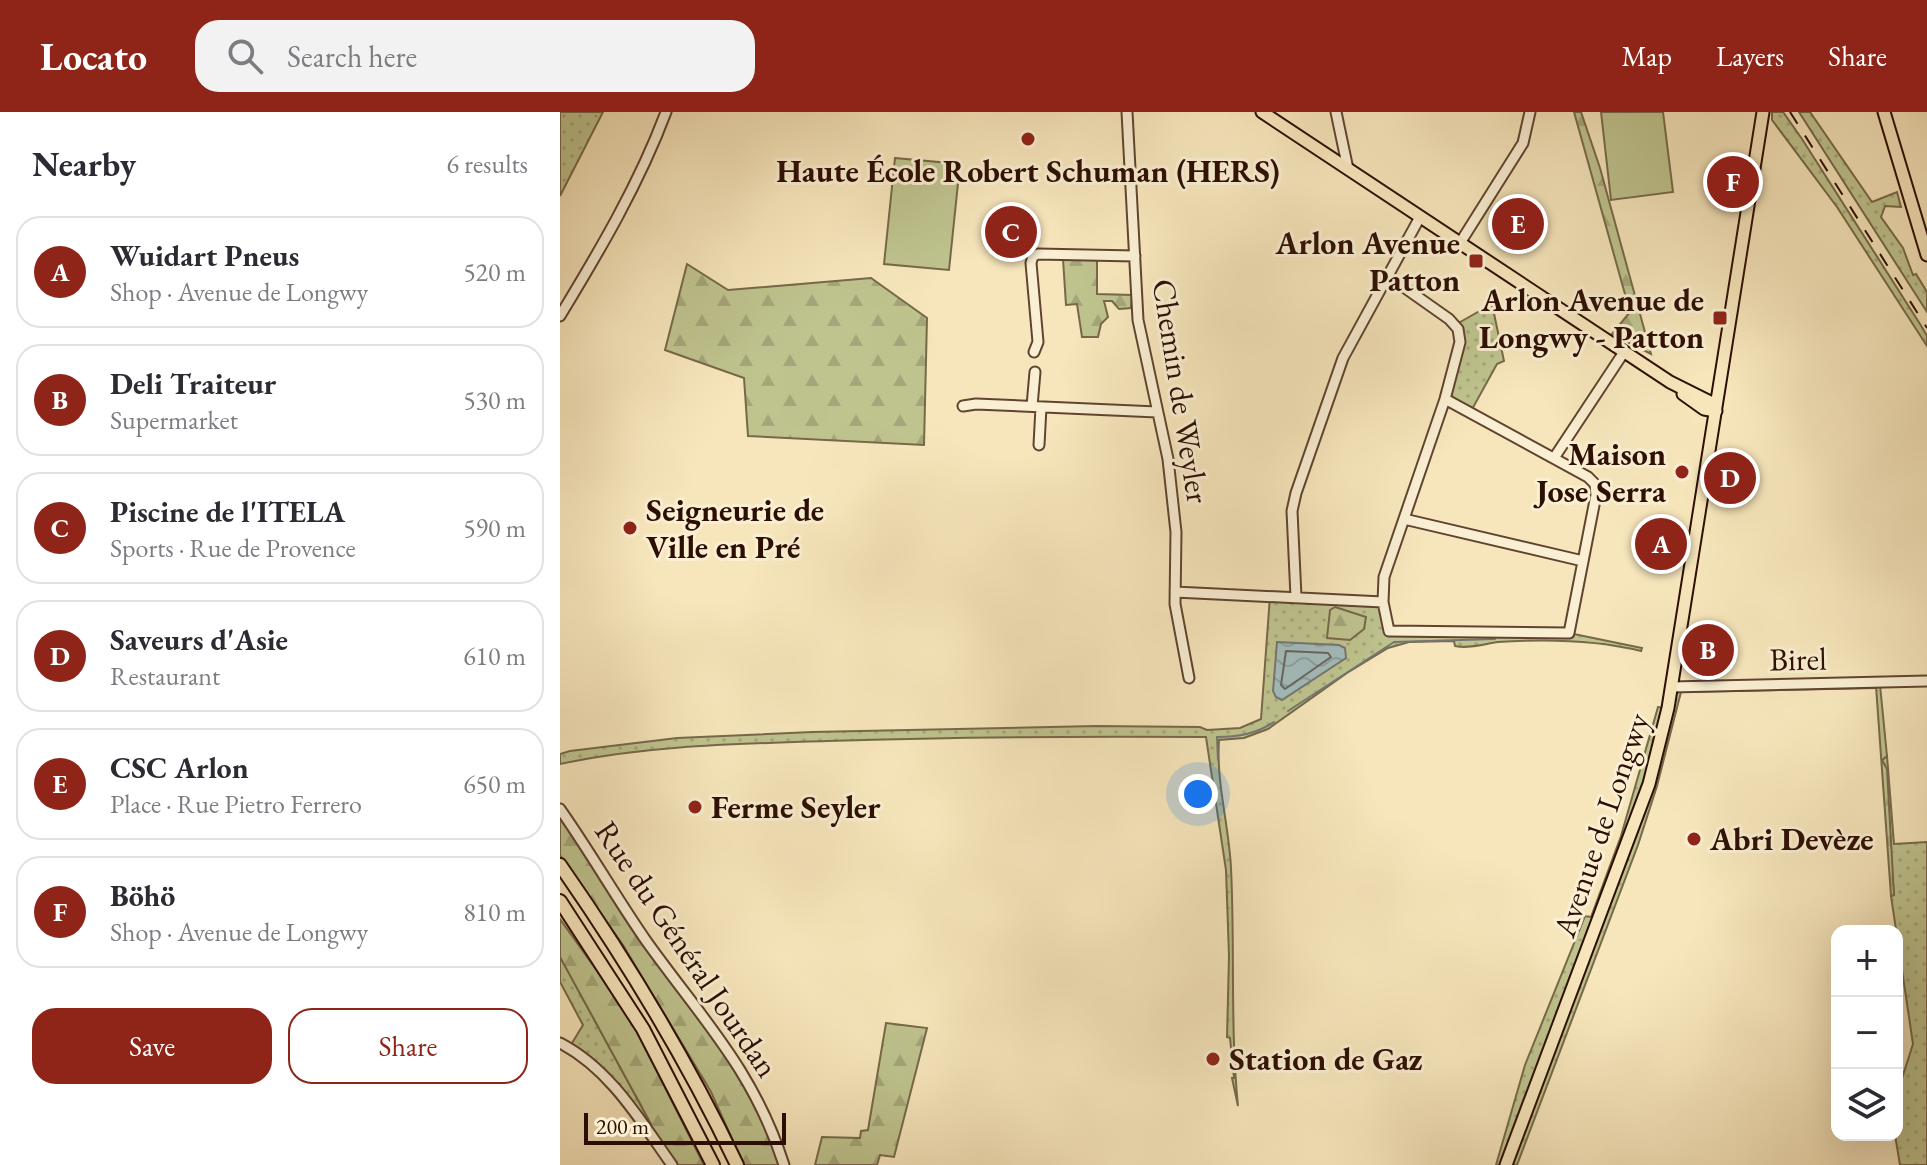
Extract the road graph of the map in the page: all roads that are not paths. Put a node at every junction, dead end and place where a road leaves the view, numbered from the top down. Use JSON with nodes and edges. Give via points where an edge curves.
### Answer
{"nodes":[{"id":1,"x":666,"y":112,"type":"edge"},
{"id":2,"x":1127,"y":112,"type":"edge"},
{"id":3,"x":1262,"y":112,"type":"edge"},
{"id":4,"x":1336,"y":112,"type":"edge"},
{"id":5,"x":1530,"y":112,"type":"edge"},
{"id":6,"x":1763,"y":112,"type":"edge"},
{"id":7,"x":1884,"y":112,"type":"edge"},
{"id":8,"x":1343,"y":139,"type":"junction"},
{"id":9,"x":1331,"y":157,"type":"junction"},
{"id":10,"x":1348,"y":169,"type":"junction"},
{"id":11,"x":1420,"y":217,"type":"junction"},
{"id":12,"x":1460,"y":243,"type":"junction"},
{"id":13,"x":1927,"y":255,"type":"edge"},
{"id":14,"x":1135,"y":256,"type":"junction"},
{"id":15,"x":1388,"y":276,"type":"junction"},
{"id":16,"x":560,"y":316,"type":"edge"},
{"id":17,"x":1728,"y":336,"type":"junction"},
{"id":18,"x":1034,"y":352,"type":"dead end"},
{"id":19,"x":1624,"y":352,"type":"junction"},
{"id":20,"x":1035,"y":372,"type":"dead end"},
{"id":21,"x":1670,"y":382,"type":"junction"},
{"id":22,"x":1445,"y":399,"type":"junction"},
{"id":23,"x":1692,"y":403,"type":"junction"},
{"id":24,"x":963,"y":406,"type":"dead end"},
{"id":25,"x":1036,"y":407,"type":"junction"},
{"id":26,"x":1716,"y":408,"type":"junction"},
{"id":27,"x":1157,"y":412,"type":"junction"},
{"id":28,"x":1710,"y":443,"type":"junction"},
{"id":29,"x":1039,"y":445,"type":"dead end"},
{"id":30,"x":1554,"y":458,"type":"junction"},
{"id":31,"x":1404,"y":519,"type":"junction"},
{"id":32,"x":1583,"y":561,"type":"junction"},
{"id":33,"x":1175,"y":592,"type":"junction"},
{"id":34,"x":1296,"y":597,"type":"junction"},
{"id":35,"x":1383,"y":602,"type":"junction"},
{"id":36,"x":1189,"y":678,"type":"dead end"},
{"id":37,"x":1927,"y":681,"type":"edge"},
{"id":38,"x":1671,"y":687,"type":"junction"},
{"id":39,"x":560,"y":809,"type":"edge"},
{"id":40,"x":560,"y":865,"type":"edge"},
{"id":41,"x":560,"y":901,"type":"edge"},
{"id":42,"x":560,"y":1043,"type":"edge"},
{"id":43,"x":672,"y":1165,"type":"edge"},
{"id":44,"x":713,"y":1165,"type":"edge"},
{"id":45,"x":737,"y":1165,"type":"edge"},
{"id":46,"x":784,"y":1165,"type":"edge"},
{"id":47,"x":1506,"y":1165,"type":"edge"}],
"edges":[{"from":1,"to":16,"type":"street","via":[[612,229]]},
{"from":2,"to":14,"type":"street","name":"Chemin de Weyler"},
{"from":3,"to":9,"type":"main road"},
{"from":4,"to":8,"type":"street"},
{"from":5,"to":12,"type":"street","via":[[1523,143]]},
{"from":6,"to":17,"type":"main road","name":"Avenue de Longwy"},
{"from":7,"to":13,"type":"main road"},
{"from":8,"to":9,"type":"street"},
{"from":8,"to":10,"type":"street"},
{"from":9,"to":10,"type":"main road"},
{"from":10,"to":11,"type":"main road"},
{"from":11,"to":12,"type":"main road"},
{"from":11,"to":15,"type":"street"},
{"from":12,"to":19,"type":"main road"},
{"from":14,"to":18,"type":"street","via":[[1033,256],[1038,342]]},
{"from":14,"to":27,"type":"street","name":"Chemin de Weyler","via":[[1138,320]]},
{"from":15,"to":22,"type":"street","via":[[1458,329],[1458,355]]},
{"from":15,"to":34,"type":"street","via":[[1343,358],[1296,493]]},
{"from":17,"to":21,"type":"main road","via":[[1720,343],[1708,389],[1700,392]]},
{"from":17,"to":26,"type":"main road","name":"Avenue de Longwy"},
{"from":19,"to":21,"type":"main road"},
{"from":19,"to":30,"type":"street"},
{"from":20,"to":25,"type":"street"},
{"from":21,"to":23,"type":"main road"},
{"from":21,"to":26,"type":"main road"},
{"from":22,"to":30,"type":"street"},
{"from":22,"to":31,"type":"street"},
{"from":23,"to":26,"type":"main road"},
{"from":23,"to":28,"type":"main road"},
{"from":24,"to":25,"type":"street"},
{"from":25,"to":27,"type":"street"},
{"from":25,"to":29,"type":"street"},
{"from":26,"to":28,"type":"main road","name":"Avenue de Longwy"},
{"from":27,"to":33,"type":"street","name":"Chemin de Weyler","via":[[1173,493]]},
{"from":28,"to":38,"type":"main road","name":"Avenue de Longwy"},
{"from":30,"to":32,"type":"street","via":[[1595,484]]},
{"from":31,"to":32,"type":"street"},
{"from":31,"to":35,"type":"street","via":[[1384,577]]},
{"from":32,"to":35,"type":"street","via":[[1569,633],[1389,631]]},
{"from":33,"to":34,"type":"street"},
{"from":33,"to":36,"type":"street","name":"Chemin de Weyler"},
{"from":34,"to":35,"type":"street"},
{"from":37,"to":38,"type":"street","name":"Birel"},
{"from":38,"to":47,"type":"main road","name":"Avenue de Longwy","via":[[1649,784]]},
{"from":39,"to":46,"type":"street","name":"Rue du Général Jourdan","via":[[646,940],[734,1057],[764,1112]]},
{"from":40,"to":45,"type":"highway","via":[[659,1016]]},
{"from":41,"to":44,"type":"highway","via":[[643,1029]]},
{"from":42,"to":43,"type":"street","via":[[609,1081]]}]}
